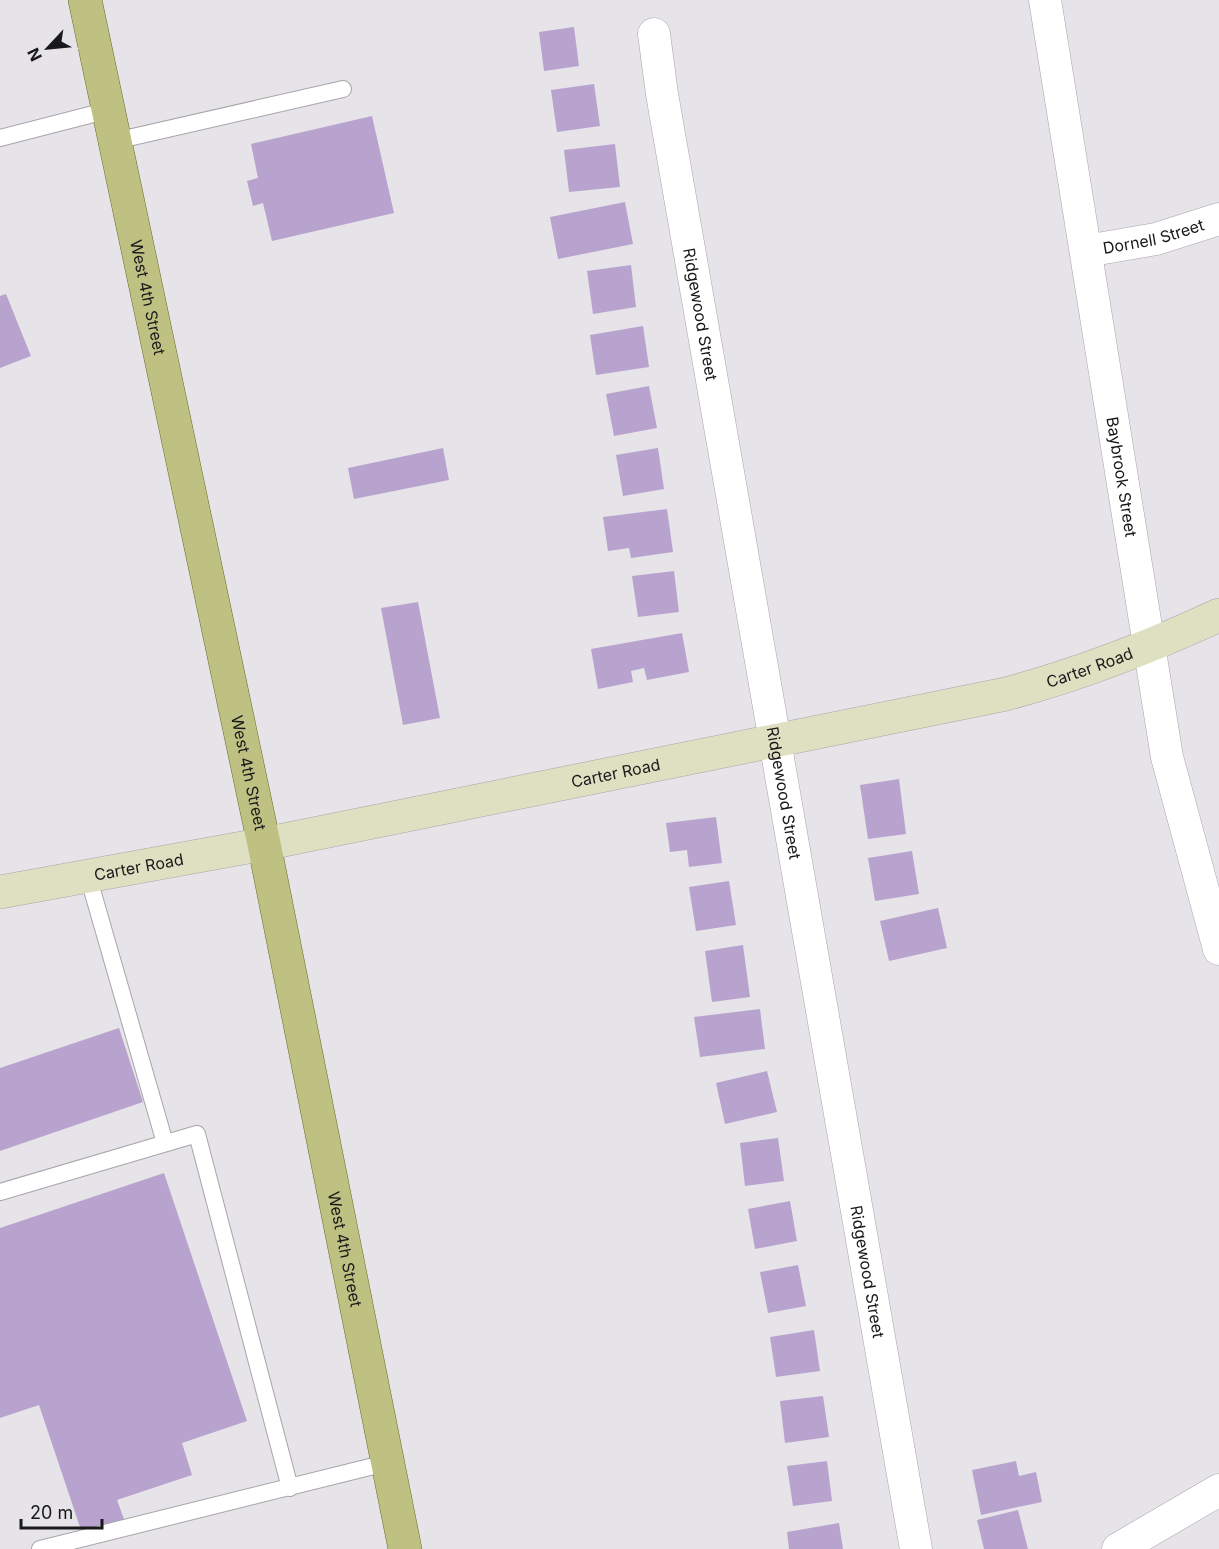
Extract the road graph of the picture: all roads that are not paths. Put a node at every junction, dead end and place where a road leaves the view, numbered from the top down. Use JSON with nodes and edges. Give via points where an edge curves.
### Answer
{"nodes":[{"id":1,"x":85,"y":0,"type":"edge"},
{"id":2,"x":1045,"y":0,"type":"edge"},
{"id":3,"x":654,"y":34,"type":"dead end"},
{"id":4,"x":343,"y":89,"type":"dead end"},
{"id":5,"x":112,"y":125,"type":"junction"},
{"id":6,"x":0,"y":138,"type":"edge"},
{"id":7,"x":1219,"y":219,"type":"edge"},
{"id":8,"x":1086,"y":251,"type":"junction"},
{"id":9,"x":1219,"y":615,"type":"edge"},
{"id":10,"x":1149,"y":648,"type":"junction"},
{"id":11,"x":775,"y":740,"type":"junction"},
{"id":12,"x":264,"y":844,"type":"junction"},
{"id":13,"x":87,"y":876,"type":"junction"},
{"id":14,"x":0,"y":890,"type":"edge"},
{"id":15,"x":1219,"y":949,"type":"edge"},
{"id":16,"x":165,"y":1143,"type":"junction"},
{"id":17,"x":0,"y":1192,"type":"edge"},
{"id":18,"x":390,"y":1462,"type":"junction"},
{"id":19,"x":290,"y":1488,"type":"junction"},
{"id":20,"x":1219,"y":1490,"type":"edge"},
{"id":21,"x":40,"y":1549,"type":"edge"},
{"id":22,"x":405,"y":1549,"type":"edge"},
{"id":23,"x":916,"y":1549,"type":"edge"},
{"id":24,"x":1118,"y":1549,"type":"edge"}],
"edges":[{"from":1,"to":5,"type":"main road","name":"West 4th Street"},
{"from":2,"to":8,"type":"street","name":"Baybrook Street"},
{"from":3,"to":11,"type":"street","name":"Ridgewood Street"},
{"from":4,"to":5,"type":"lane"},
{"from":5,"to":6,"type":"lane"},
{"from":5,"to":12,"type":"main road","name":"West 4th Street"},
{"from":7,"to":8,"type":"street","name":"Dornell Street","via":[[1156,240]]},
{"from":8,"to":10,"type":"street","name":"Baybrook Street"},
{"from":9,"to":10,"type":"main road","name":"Carter Road"},
{"from":10,"to":11,"type":"main road","name":"Carter Road","via":[[1006,694]]},
{"from":10,"to":15,"type":"street","name":"Baybrook Street","via":[[1167,757]]},
{"from":11,"to":12,"type":"main road","name":"Carter Road"},
{"from":11,"to":23,"type":"street","name":"Ridgewood Street"},
{"from":12,"to":13,"type":"main road","name":"Carter Road"},
{"from":12,"to":18,"type":"main road","name":"West 4th Street"},
{"from":13,"to":14,"type":"main road","name":"Carter Road"},
{"from":13,"to":16,"type":"lane"},
{"from":16,"to":17,"type":"lane"},
{"from":16,"to":19,"type":"lane","via":[[197,1134]]},
{"from":18,"to":19,"type":"lane"},
{"from":18,"to":22,"type":"main road","name":"West 4th Street"},
{"from":19,"to":21,"type":"lane"},
{"from":20,"to":24,"type":"street"}]}
